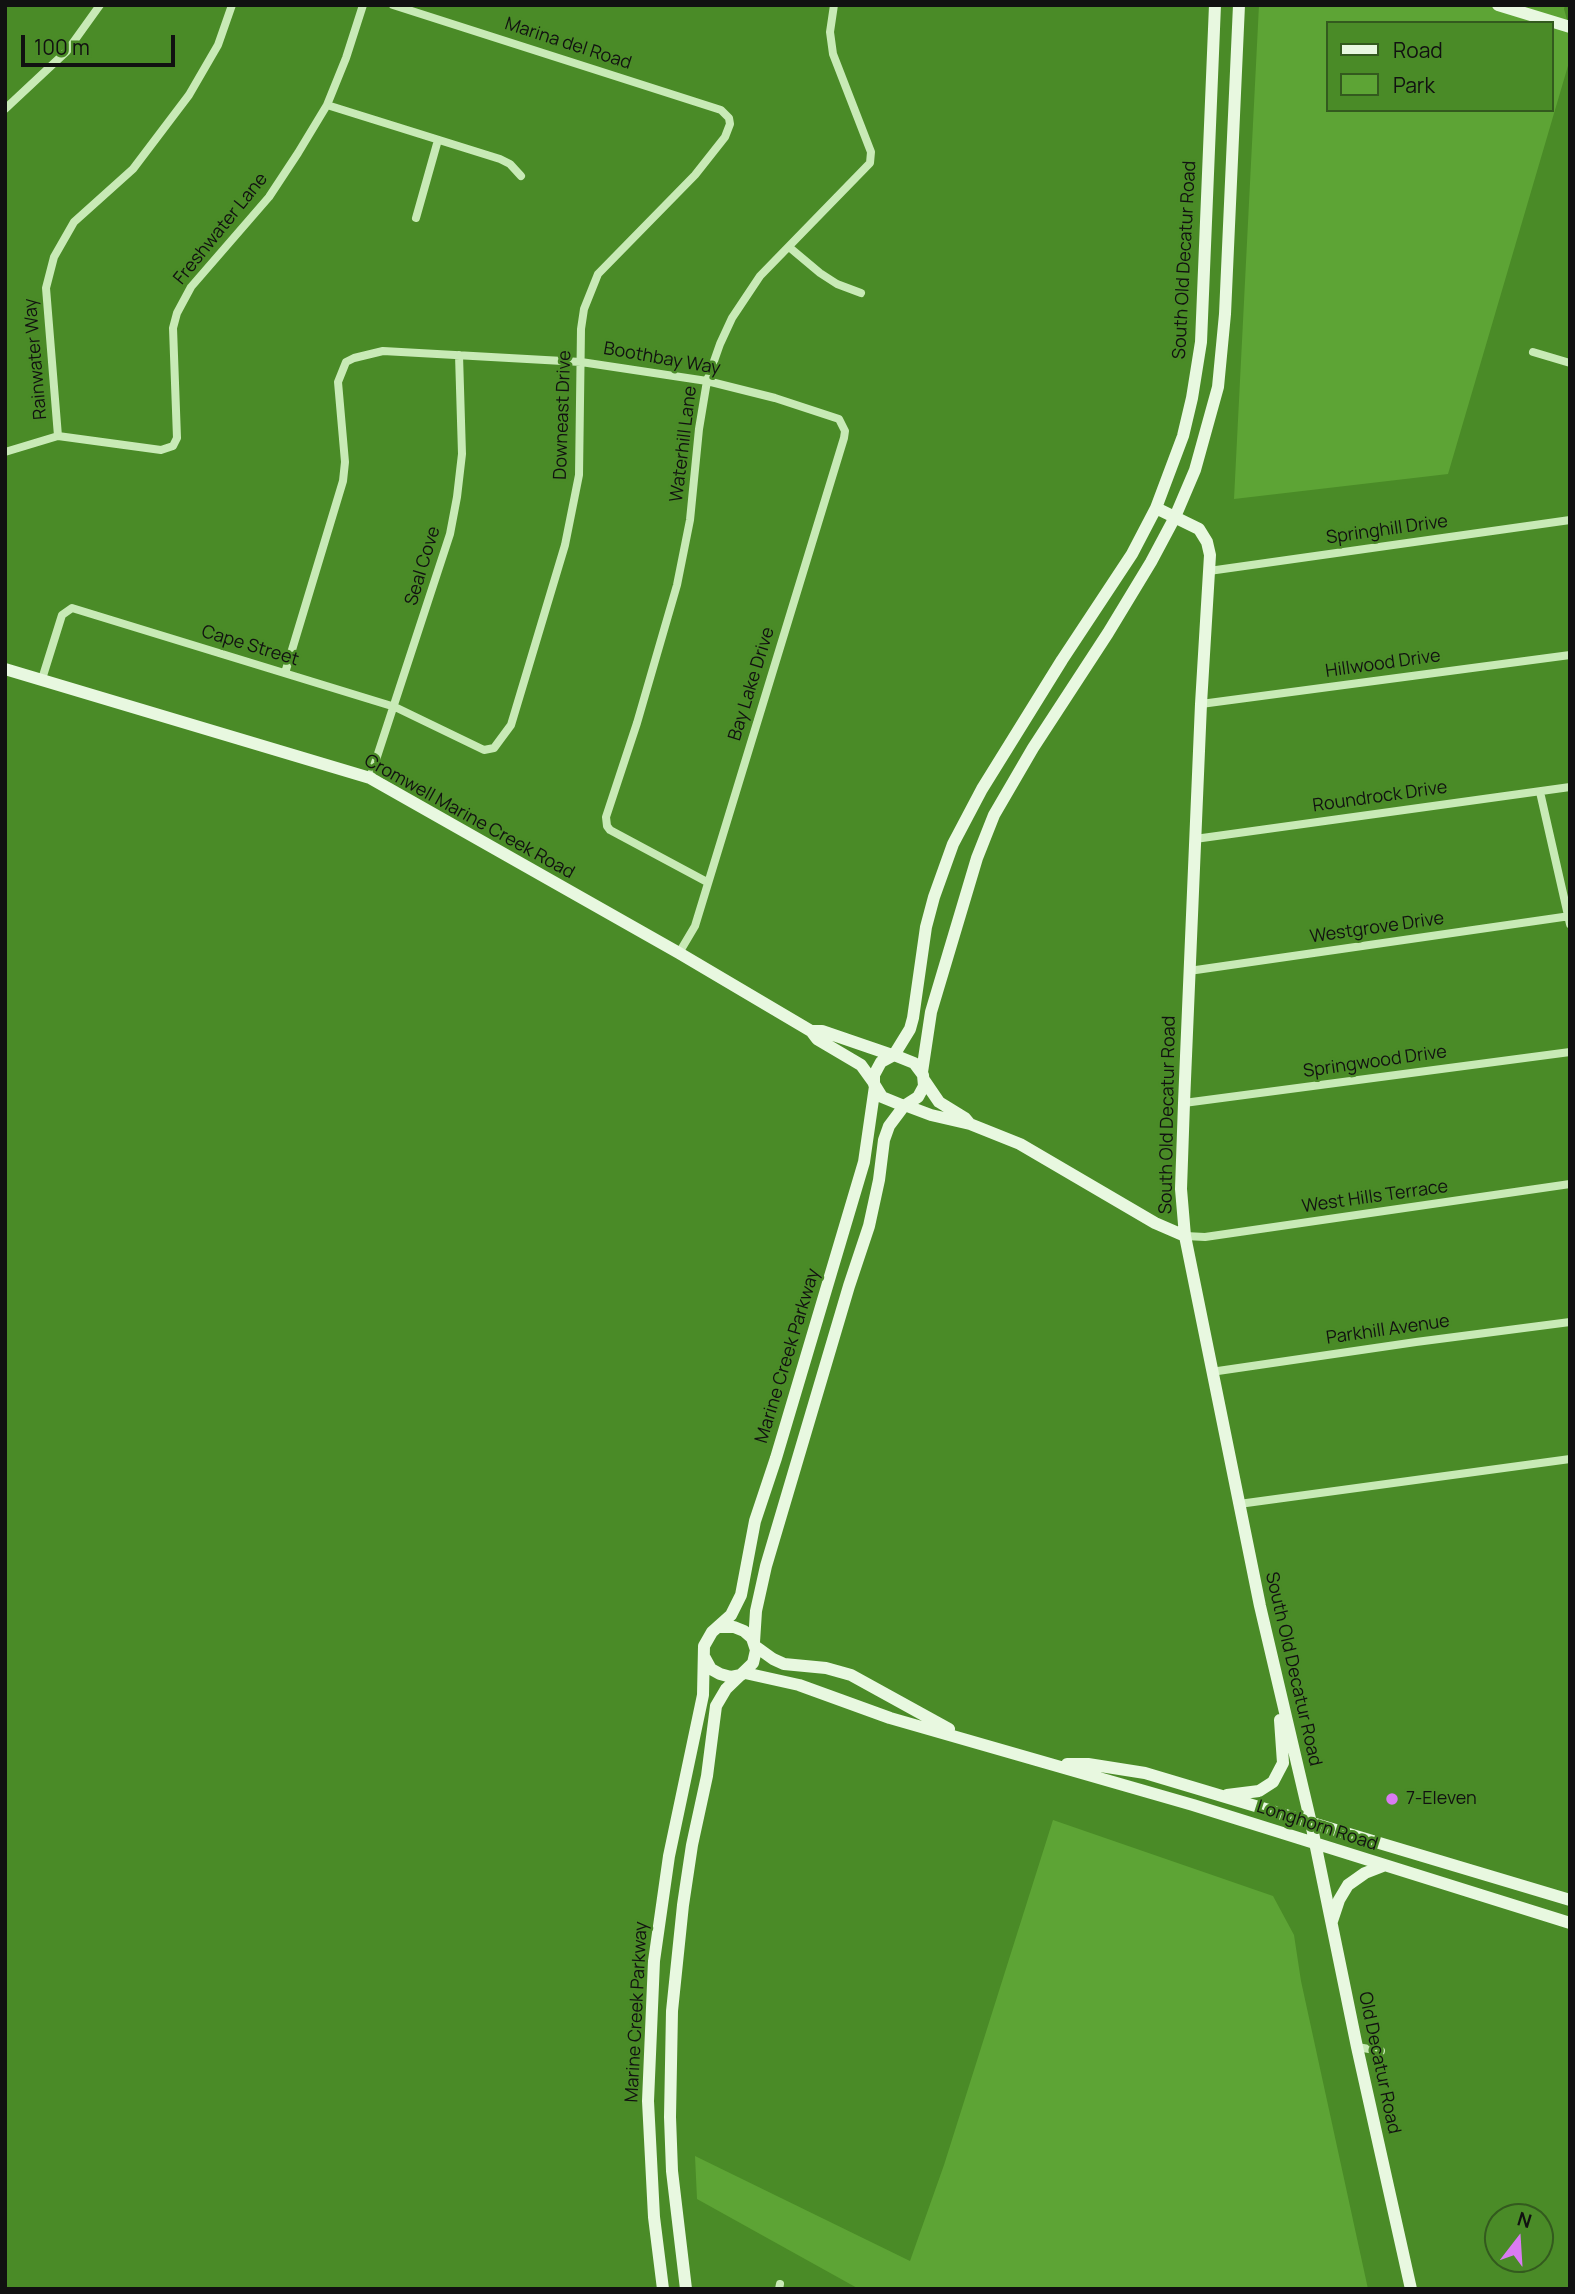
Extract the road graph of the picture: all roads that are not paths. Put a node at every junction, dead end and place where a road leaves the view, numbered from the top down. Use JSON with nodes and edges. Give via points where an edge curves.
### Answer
{"nodes":[{"id":1,"x":100,"y":5,"type":"edge"},
{"id":2,"x":232,"y":5,"type":"edge"},
{"id":3,"x":363,"y":5,"type":"edge"},
{"id":4,"x":393,"y":5,"type":"edge"},
{"id":5,"x":834,"y":5,"type":"edge"},
{"id":6,"x":1215,"y":5,"type":"edge"},
{"id":7,"x":1239,"y":5,"type":"edge"},
{"id":8,"x":1498,"y":5,"type":"edge"},
{"id":9,"x":1550,"y":21,"type":"edge"},
{"id":10,"x":327,"y":105,"type":"junction"},
{"id":11,"x":5,"y":109,"type":"edge"},
{"id":12,"x":729,"y":118,"type":"joint"},
{"id":13,"x":439,"y":140,"type":"junction"},
{"id":14,"x":521,"y":176,"type":"dead end"},
{"id":15,"x":1206,"y":191,"type":"junction"},
{"id":16,"x":1232,"y":192,"type":"junction"},
{"id":17,"x":416,"y":218,"type":"dead end"},
{"id":18,"x":789,"y":247,"type":"junction"},
{"id":19,"x":862,"y":293,"type":"dead end"},
{"id":20,"x":1533,"y":352,"type":"dead end"},
{"id":21,"x":459,"y":355,"type":"junction"},
{"id":22,"x":581,"y":362,"type":"junction"},
{"id":23,"x":1570,"y":363,"type":"edge"},
{"id":24,"x":707,"y":381,"type":"junction"},
{"id":25,"x":842,"y":422,"type":"joint"},
{"id":26,"x":58,"y":436,"type":"junction"},
{"id":27,"x":5,"y":452,"type":"edge"},
{"id":28,"x":1156,"y":508,"type":"junction"},
{"id":29,"x":1175,"y":517,"type":"junction"},
{"id":30,"x":1570,"y":520,"type":"edge"},
{"id":31,"x":1209,"y":571,"type":"junction"},
{"id":32,"x":1570,"y":655,"type":"edge"},
{"id":33,"x":5,"y":669,"type":"edge"},
{"id":34,"x":285,"y":673,"type":"junction"},
{"id":35,"x":42,"y":679,"type":"junction"},
{"id":36,"x":1201,"y":704,"type":"junction"},
{"id":37,"x":395,"y":707,"type":"junction"},
{"id":38,"x":489,"y":750,"type":"joint"},
{"id":39,"x":370,"y":778,"type":"junction"},
{"id":40,"x":1570,"y":787,"type":"edge"},
{"id":41,"x":982,"y":789,"type":"junction"},
{"id":42,"x":1540,"y":792,"type":"junction"},
{"id":43,"x":1002,"y":801,"type":"junction"},
{"id":44,"x":1195,"y":839,"type":"junction"},
{"id":45,"x":707,"y":882,"type":"junction"},
{"id":46,"x":1569,"y":919,"type":"edge"},
{"id":47,"x":680,"y":953,"type":"junction"},
{"id":48,"x":1189,"y":971,"type":"junction"},
{"id":49,"x":811,"y":1031,"type":"junction"},
{"id":50,"x":1570,"y":1052,"type":"edge"},
{"id":51,"x":893,"y":1055,"type":"junction"},
{"id":52,"x":923,"y":1076,"type":"junction"},
{"id":53,"x":875,"y":1084,"type":"junction"},
{"id":54,"x":1184,"y":1103,"type":"junction"},
{"id":55,"x":905,"y":1106,"type":"junction"},
{"id":56,"x":970,"y":1124,"type":"junction"},
{"id":57,"x":1570,"y":1184,"type":"edge"},
{"id":58,"x":1185,"y":1236,"type":"junction"},
{"id":59,"x":1570,"y":1322,"type":"edge"},
{"id":60,"x":1211,"y":1372,"type":"junction"},
{"id":61,"x":1570,"y":1459,"type":"edge"},
{"id":62,"x":1239,"y":1504,"type":"junction"},
{"id":63,"x":718,"y":1627,"type":"junction"},
{"id":64,"x":1269,"y":1640,"type":"junction"},
{"id":65,"x":755,"y":1644,"type":"junction"},
{"id":66,"x":704,"y":1657,"type":"junction"},
{"id":67,"x":743,"y":1674,"type":"junction"},
{"id":68,"x":964,"y":1738,"type":"junction"},
{"id":69,"x":1052,"y":1765,"type":"junction"},
{"id":70,"x":1222,"y":1796,"type":"junction"},
{"id":71,"x":1311,"y":1823,"type":"junction"},
{"id":72,"x":1315,"y":1844,"type":"junction"},
{"id":73,"x":1383,"y":1866,"type":"junction"},
{"id":74,"x":1570,"y":1900,"type":"edge"},
{"id":75,"x":1332,"y":1921,"type":"junction"},
{"id":76,"x":1570,"y":1923,"type":"edge"},
{"id":77,"x":1357,"y":2047,"type":"junction"},
{"id":78,"x":1381,"y":2052,"type":"dead end"},
{"id":79,"x":663,"y":2289,"type":"edge"},
{"id":80,"x":685,"y":2289,"type":"edge"},
{"id":81,"x":1411,"y":2289,"type":"edge"}],
"edges":[{"from":1,"to":11,"type":"street","via":[[67,51]]},
{"from":2,"to":26,"type":"street","name":"Rainwater Way","via":[[218,45],[189,94],[132,169],[74,222],[54,257],[46,288]]},
{"from":3,"to":10,"type":"street","name":"Freshwater Lane"},
{"from":4,"to":12,"type":"street","name":"Marina del Road","via":[[721,110]]},
{"from":5,"to":18,"type":"street","name":"Waterhill Lane","via":[[833,54],[871,152],[870,163]]},
{"from":6,"to":15,"type":"main road","name":"South Old Decatur Road"},
{"from":7,"to":16,"type":"main road"},
{"from":8,"to":9,"type":"main road"},
{"from":10,"to":13,"type":"street"},
{"from":10,"to":26,"type":"street","name":"Freshwater Lane","via":[[269,197],[191,287],[177,313],[173,328],[177,438],[173,446],[161,450]]},
{"from":12,"to":22,"type":"street","name":"Downeast Drive","via":[[725,137],[695,176],[598,274],[584,309]]},
{"from":13,"to":14,"type":"street","via":[[500,159]]},
{"from":13,"to":17,"type":"street"},
{"from":15,"to":16,"type":"main road"},
{"from":15,"to":28,"type":"main road","name":"South Old Decatur Road","via":[[1201,342],[1183,436]]},
{"from":16,"to":29,"type":"main road","via":[[1218,387],[1195,470]]},
{"from":18,"to":19,"type":"street","via":[[837,284]]},
{"from":18,"to":24,"type":"street","name":"Waterhill Lane","via":[[761,276],[732,318]]},
{"from":20,"to":23,"type":"street"},
{"from":21,"to":22,"type":"street","name":"Boothbay Way"},
{"from":21,"to":34,"type":"street","name":"Boothbay Way","via":[[383,351],[346,362],[338,382],[343,481]]},
{"from":21,"to":37,"type":"street","name":"Seal Cove","via":[[462,454],[457,497],[450,534]]},
{"from":22,"to":24,"type":"street","name":"Boothbay Way"},
{"from":22,"to":38,"type":"street","name":"Downeast Drive","via":[[579,475],[565,545],[511,726]]},
{"from":24,"to":25,"type":"street","name":"Boothbay Way"},
{"from":24,"to":45,"type":"street","name":"Waterhill Lane","via":[[677,585],[606,821],[610,830]]},
{"from":25,"to":45,"type":"street","name":"Bay Lake Drive","via":[[844,438]]},
{"from":26,"to":27,"type":"street"},
{"from":28,"to":29,"type":"main road"},
{"from":28,"to":41,"type":"main road","name":"South Old Decatur Road","via":[[1132,554]]},
{"from":29,"to":31,"type":"main road","name":"South Old Decatur Road","via":[[1204,535]]},
{"from":29,"to":43,"type":"main road"},
{"from":30,"to":31,"type":"street","name":"Springhill Drive"},
{"from":31,"to":36,"type":"main road","name":"South Old Decatur Road"},
{"from":32,"to":36,"type":"street","name":"Hillwood Drive"},
{"from":33,"to":35,"type":"main road","name":"Cromwell Marine Creek Road"},
{"from":34,"to":35,"type":"street","name":"Cape Street","via":[[72,608],[62,615]]},
{"from":34,"to":37,"type":"street","name":"Cape Street"},
{"from":35,"to":39,"type":"main road","name":"Cromwell Marine Creek Road"},
{"from":36,"to":44,"type":"main road","name":"South Old Decatur Road"},
{"from":37,"to":38,"type":"street","name":"Cape Street"},
{"from":37,"to":39,"type":"street","name":"Seal Cove"},
{"from":39,"to":47,"type":"main road","name":"Cromwell Marine Creek Road"},
{"from":40,"to":42,"type":"street","name":"Roundrock Drive"},
{"from":41,"to":43,"type":"main road"},
{"from":41,"to":51,"type":"main road","name":"South Old Decatur Road","via":[[953,844],[934,897],[913,1018]]},
{"from":42,"to":44,"type":"street","name":"Roundrock Drive"},
{"from":42,"to":46,"type":"street"},
{"from":43,"to":52,"type":"main road","via":[[977,858],[955,927],[931,1012]]},
{"from":44,"to":48,"type":"main road","name":"South Old Decatur Road"},
{"from":45,"to":47,"type":"street","name":"Bay Lake Drive","via":[[695,926]]},
{"from":46,"to":48,"type":"street","name":"Westgrove Drive"},
{"from":47,"to":49,"type":"main road","name":"Cromwell Marine Creek Road"},
{"from":48,"to":54,"type":"main road","name":"South Old Decatur Road"},
{"from":49,"to":51,"type":"main road","name":"Cromwell Marine Creek Road"},
{"from":49,"to":53,"type":"main road","name":"Cromwell Marine Creek Road","via":[[861,1065]]},
{"from":50,"to":54,"type":"street","name":"Springwood Drive"},
{"from":51,"to":52,"type":"main road","via":[[909,1059]]},
{"from":51,"to":53,"type":"main road","via":[[878,1066]]},
{"from":52,"to":55,"type":"main road","via":[[918,1097]]},
{"from":52,"to":56,"type":"main road","via":[[939,1102]]},
{"from":53,"to":55,"type":"main road","via":[[882,1097]]},
{"from":53,"to":63,"type":"main road","name":"Marine Creek Parkway","via":[[864,1162],[755,1521],[745,1583],[738,1606]]},
{"from":54,"to":58,"type":"main road","name":"South Old Decatur Road","via":[[1181,1189]]},
{"from":55,"to":56,"type":"main road"},
{"from":55,"to":65,"type":"main road","via":[[884,1140],[869,1226],[766,1566]]},
{"from":56,"to":58,"type":"main road","via":[[1020,1144]]},
{"from":57,"to":58,"type":"street","name":"West Hills Terrace","via":[[1217,1236]]},
{"from":58,"to":60,"type":"main road","name":"South Old Decatur Road"},
{"from":59,"to":60,"type":"street","name":"Parkhill Avenue"},
{"from":60,"to":62,"type":"main road","name":"South Old Decatur Road"},
{"from":61,"to":62,"type":"street"},
{"from":62,"to":64,"type":"main road","name":"South Old Decatur Road"},
{"from":63,"to":65,"type":"main road","via":[[739,1628]]},
{"from":63,"to":66,"type":"main road","via":[[707,1639]]},
{"from":64,"to":70,"type":"main road","via":[[1283,1763],[1273,1782],[1259,1791]]},
{"from":64,"to":71,"type":"main road","name":"South Old Decatur Road"},
{"from":65,"to":67,"type":"main road","via":[[755,1660]]},
{"from":65,"to":68,"type":"main road","name":"Longhorn Road","via":[[785,1664],[852,1675]]},
{"from":66,"to":67,"type":"main road","via":[[720,1674]]},
{"from":66,"to":79,"type":"main road","name":"Marine Creek Parkway","via":[[703,1695],[669,1856],[654,1961],[648,2101]]},
{"from":67,"to":68,"type":"main road","name":"Longhorn Road","via":[[799,1685],[890,1718]]},
{"from":67,"to":80,"type":"main road","name":"Marine Creek Parkway","via":[[716,1706],[683,1905],[672,2011],[672,2171]]},
{"from":68,"to":69,"type":"main road","name":"Longhorn Road"},
{"from":69,"to":70,"type":"main road","name":"Longhorn Road","via":[[1088,1764],[1145,1773]]},
{"from":69,"to":72,"type":"main road","name":"Longhorn Road"},
{"from":70,"to":71,"type":"main road","name":"Longhorn Road"},
{"from":71,"to":72,"type":"main road","name":"South Old Decatur Road"},
{"from":71,"to":74,"type":"main road","name":"Longhorn Road"},
{"from":72,"to":73,"type":"main road","name":"Longhorn Road"},
{"from":72,"to":75,"type":"main road","name":"Old Decatur Road"},
{"from":73,"to":75,"type":"main road","via":[[1348,1885]]},
{"from":73,"to":76,"type":"main road","name":"Longhorn Road"},
{"from":75,"to":77,"type":"main road","name":"Old Decatur Road"},
{"from":77,"to":78,"type":"street"},
{"from":77,"to":81,"type":"main road","name":"Old Decatur Road"}]}
